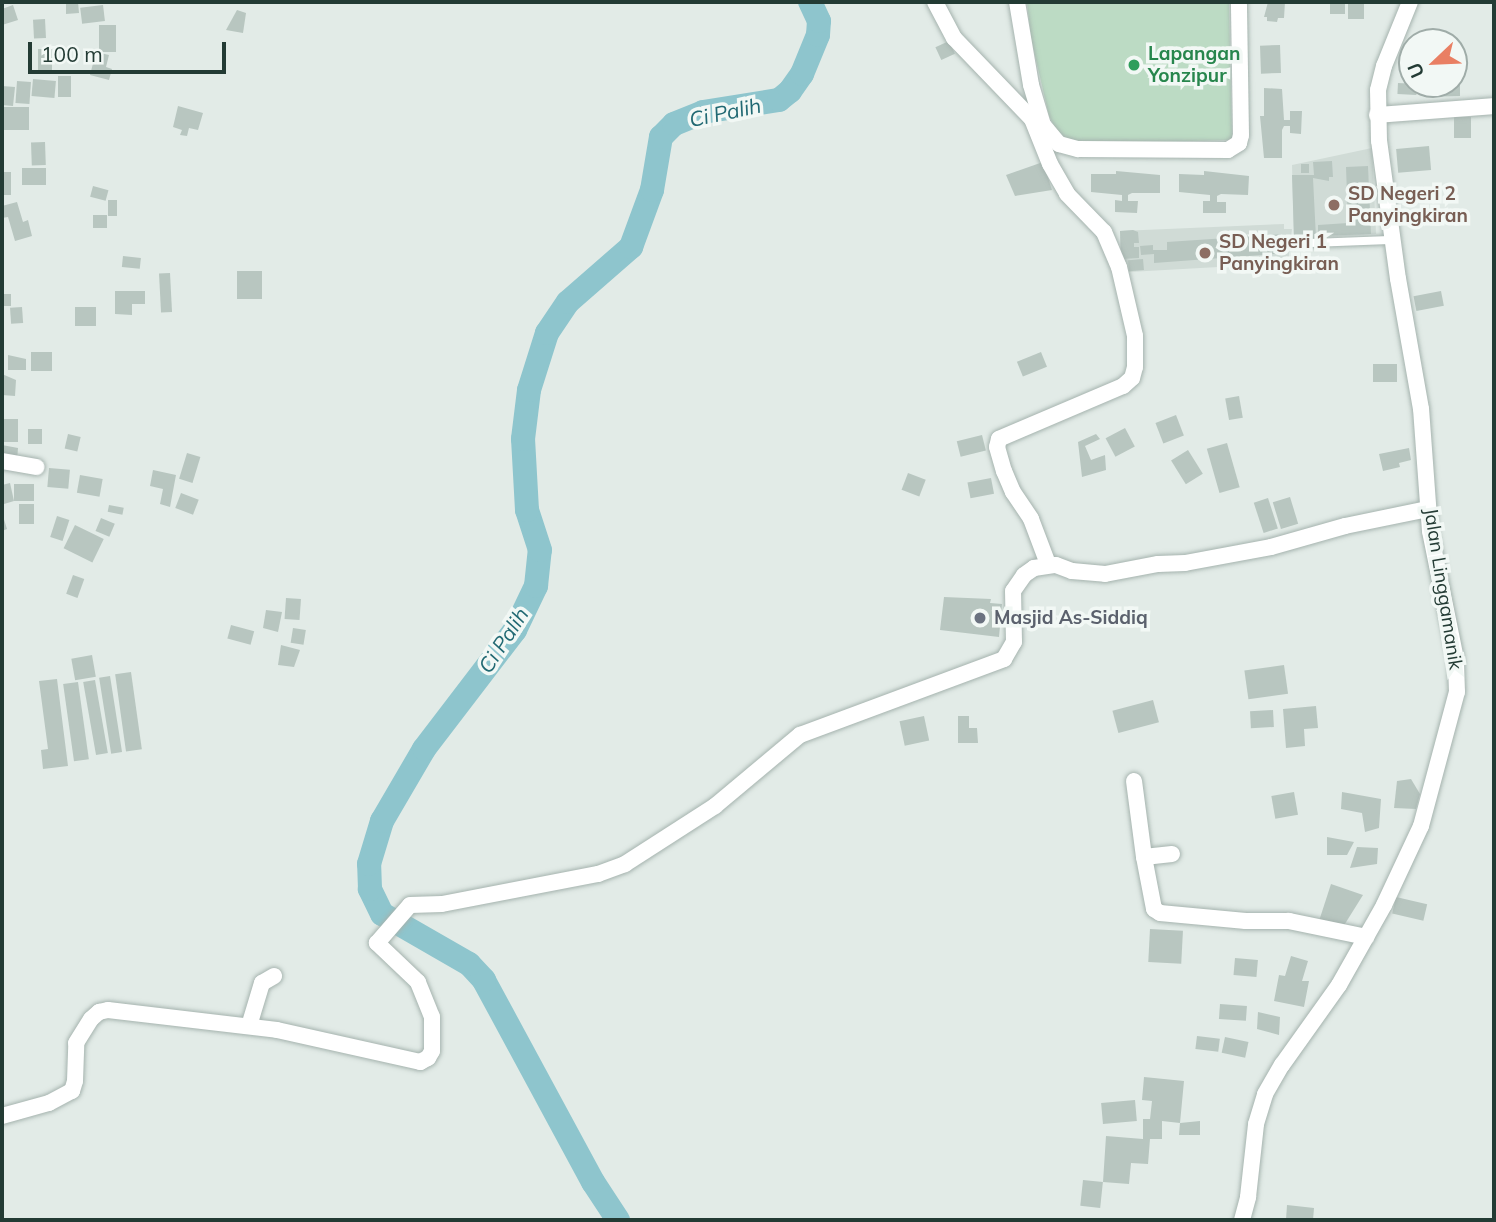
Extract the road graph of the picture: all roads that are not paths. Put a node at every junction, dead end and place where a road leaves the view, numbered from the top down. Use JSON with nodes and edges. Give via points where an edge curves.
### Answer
{"nodes":[{"id":1,"x":935,"y":2,"type":"edge"},
{"id":2,"x":1017,"y":2,"type":"edge"},
{"id":3,"x":1239,"y":2,"type":"edge"},
{"id":4,"x":1410,"y":2,"type":"edge"},
{"id":5,"x":1494,"y":106,"type":"edge"},
{"id":6,"x":1377,"y":115,"type":"junction"},
{"id":7,"x":1392,"y":240,"type":"junction"},
{"id":8,"x":1309,"y":243,"type":"dead end"},
{"id":9,"x":2,"y":461,"type":"edge"},
{"id":10,"x":36,"y":467,"type":"dead end"},
{"id":11,"x":1428,"y":509,"type":"junction"},
{"id":12,"x":1048,"y":564,"type":"junction"},
{"id":13,"x":1134,"y":781,"type":"dead end"},
{"id":14,"x":1171,"y":854,"type":"dead end"},
{"id":15,"x":1144,"y":857,"type":"junction"},
{"id":16,"x":1366,"y":937,"type":"junction"},
{"id":17,"x":274,"y":976,"type":"dead end"},
{"id":18,"x":249,"y":1027,"type":"junction"},
{"id":19,"x":2,"y":1116,"type":"edge"},
{"id":20,"x":1241,"y":1220,"type":"edge"}],
"edges":[{"from":1,"to":12,"type":"street","via":[[954,38],[1032,119],[1049,164],[1067,194],[1104,232],[1116,259],[1135,336],[1135,368],[1123,386],[999,439],[1004,471],[1031,519]]},
{"from":2,"to":3,"type":"street","via":[[1031,85],[1043,125],[1059,144],[1078,149],[1214,150],[1234,148],[1240,139]]},
{"from":4,"to":6,"type":"street","name":"Jalan Linggamanik","via":[[1384,66]]},
{"from":5,"to":6,"type":"street"},
{"from":6,"to":7,"type":"street","name":"Jalan Linggamanik"},
{"from":7,"to":8,"type":"lane"},
{"from":7,"to":11,"type":"street","name":"Jalan Linggamanik","via":[[1421,409]]},
{"from":9,"to":10,"type":"street"},
{"from":11,"to":12,"type":"street","via":[[1185,563],[1105,574]]},
{"from":11,"to":16,"type":"street","name":"Jalan Linggamanik","via":[[1456,659],[1457,692],[1421,826]]},
{"from":12,"to":18,"type":"street","via":[[1024,575],[1013,591],[1014,642],[1003,659],[800,735],[715,806],[617,868],[442,904],[410,905],[377,941],[378,947],[418,982],[432,1017],[428,1058],[420,1062]]},
{"from":13,"to":15,"type":"street"},
{"from":14,"to":15,"type":"street"},
{"from":15,"to":16,"type":"street","via":[[1154,909],[1160,913],[1289,921]]},
{"from":16,"to":20,"type":"street","name":"Jalan Linggamanik","via":[[1265,1094]]},
{"from":17,"to":18,"type":"street","via":[[262,983]]},
{"from":18,"to":19,"type":"street","via":[[99,1012],[75,1043],[72,1091],[49,1103]]}]}
